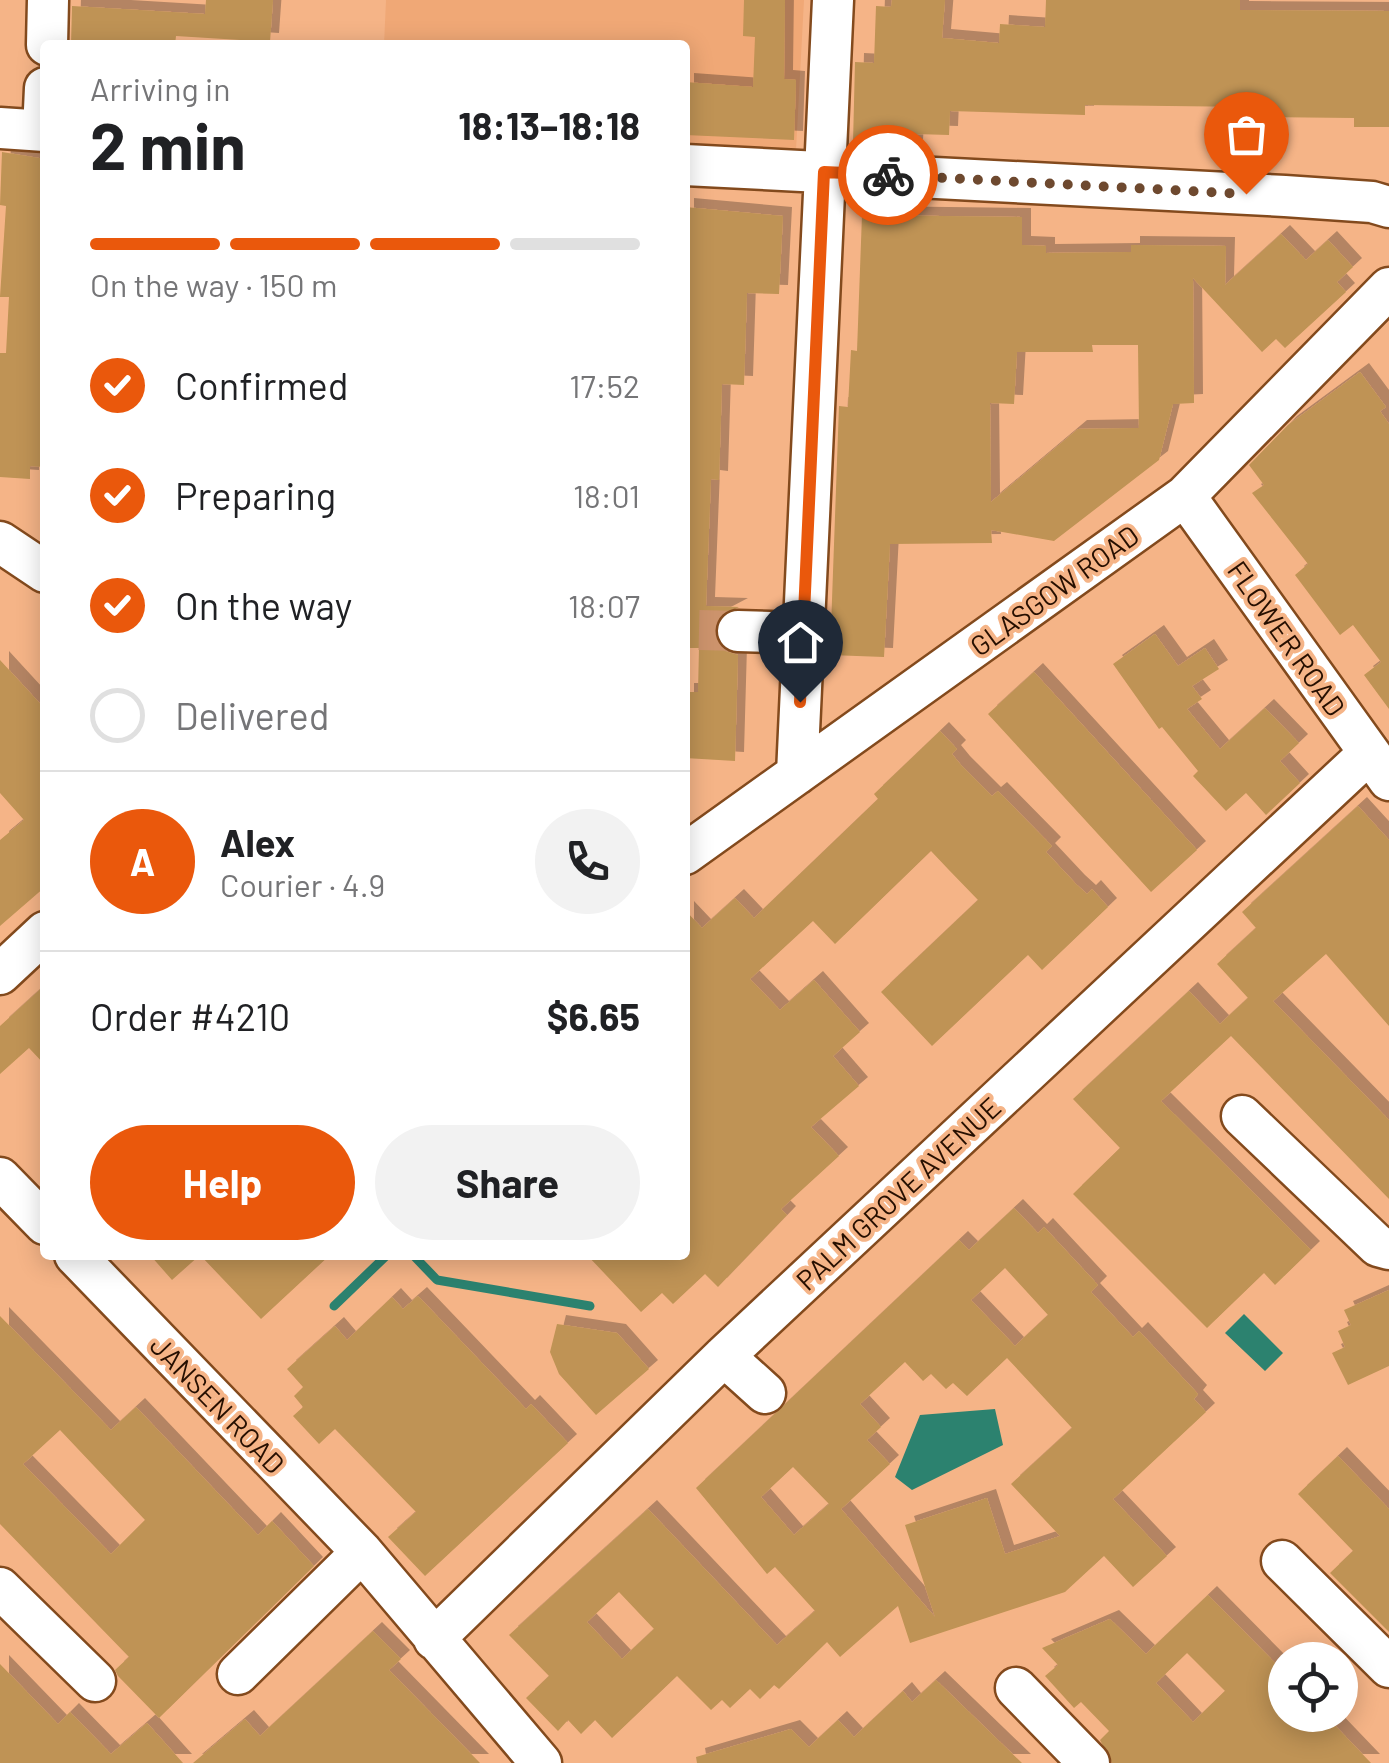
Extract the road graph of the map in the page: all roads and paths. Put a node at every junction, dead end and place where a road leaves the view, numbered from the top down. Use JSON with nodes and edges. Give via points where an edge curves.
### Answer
{"nodes":[{"id":1,"x":48,"y":0,"type":"edge"},
{"id":2,"x":833,"y":0,"type":"edge"},
{"id":3,"x":46,"y":40,"type":"edge"},
{"id":4,"x":0,"y":128,"type":"edge"},
{"id":5,"x":40,"y":131,"type":"edge"},
{"id":6,"x":690,"y":165,"type":"edge"},
{"id":7,"x":824,"y":172,"type":"junction"},
{"id":8,"x":1389,"y":207,"type":"edge"},
{"id":9,"x":1389,"y":288,"type":"edge"},
{"id":10,"x":1185,"y":496,"type":"junction"},
{"id":11,"x":0,"y":542,"type":"edge"},
{"id":12,"x":40,"y":569,"type":"edge"},
{"id":13,"x":738,"y":630,"type":"tunnel mouth"},
{"id":14,"x":803,"y":633,"type":"junction"},
{"id":15,"x":1378,"y":767,"type":"edge"},
{"id":16,"x":797,"y":774,"type":"junction"},
{"id":17,"x":690,"y":850,"type":"edge"},
{"id":18,"x":40,"y":937,"type":"edge"},
{"id":19,"x":0,"y":974,"type":"edge"},
{"id":20,"x":1242,"y":1116,"type":"dead end"},
{"id":21,"x":0,"y":1178,"type":"edge"},
{"id":22,"x":40,"y":1219,"type":"edge"},
{"id":23,"x":1389,"y":1249,"type":"edge"},
{"id":24,"x":80,"y":1260,"type":"edge"},
{"id":25,"x":724,"y":1356,"type":"junction"},
{"id":26,"x":765,"y":1393,"type":"dead end"},
{"id":27,"x":362,"y":1552,"type":"junction"},
{"id":28,"x":1282,"y":1561,"type":"dead end"},
{"id":29,"x":0,"y":1588,"type":"edge"},
{"id":30,"x":434,"y":1639,"type":"junction"},
{"id":31,"x":1389,"y":1668,"type":"edge"},
{"id":32,"x":238,"y":1674,"type":"dead end"},
{"id":33,"x":95,"y":1682,"type":"dead end"},
{"id":34,"x":1016,"y":1688,"type":"dead end"},
{"id":35,"x":541,"y":1763,"type":"edge"},
{"id":36,"x":1089,"y":1763,"type":"edge"}],
"edges":[{"from":1,"to":3,"type":"street"},
{"from":2,"to":7,"type":"street"},
{"from":4,"to":5,"type":"street"},
{"from":6,"to":7,"type":"street"},
{"from":7,"to":8,"type":"street"},
{"from":7,"to":14,"type":"street"},
{"from":9,"to":10,"type":"street","name":"GLASGOW ROAD"},
{"from":10,"to":15,"type":"street","name":"FLOWER ROAD"},
{"from":10,"to":16,"type":"street","name":"GLASGOW ROAD"},
{"from":11,"to":12,"type":"street"},
{"from":13,"to":14,"type":"street"},
{"from":14,"to":16,"type":"street"},
{"from":15,"to":25,"type":"street","name":"PALM GROVE AVENUE"},
{"from":16,"to":17,"type":"street","name":"GLASGOW ROAD"},
{"from":18,"to":19,"type":"street"},
{"from":20,"to":23,"type":"street","via":[[1378,1246]]},
{"from":21,"to":22,"type":"street"},
{"from":24,"to":27,"type":"street","name":"JANSEN ROAD"},
{"from":25,"to":26,"type":"street"},
{"from":25,"to":30,"type":"street","name":"PALM GROVE AVENUE"},
{"from":27,"to":30,"type":"street","name":"JANSEN ROAD"},
{"from":27,"to":32,"type":"street"},
{"from":28,"to":31,"type":"street"},
{"from":29,"to":33,"type":"street"},
{"from":30,"to":35,"type":"street","name":"JANSEN ROAD"},
{"from":34,"to":36,"type":"street"}]}
